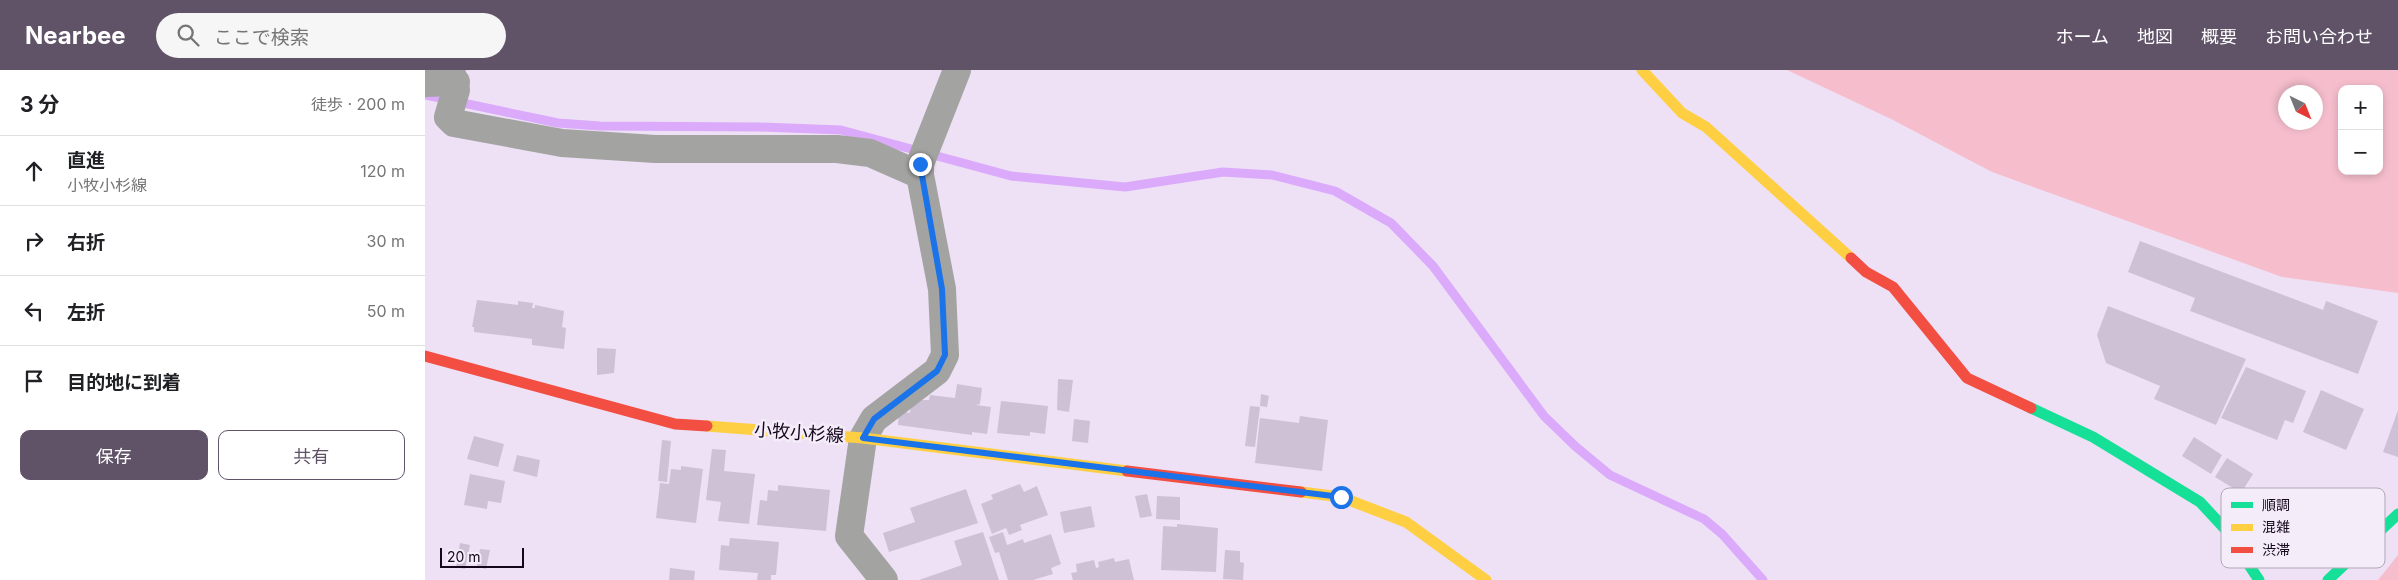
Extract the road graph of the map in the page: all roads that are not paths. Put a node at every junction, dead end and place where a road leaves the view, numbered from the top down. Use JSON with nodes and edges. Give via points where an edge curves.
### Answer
{"nodes":[{"id":1,"x":957,"y":70,"type":"edge"},
{"id":2,"x":1642,"y":70,"type":"edge"},
{"id":3,"x":454,"y":81,"type":"edge"},
{"id":4,"x":425,"y":83,"type":"edge"},
{"id":5,"x":923,"y":160,"type":"junction"},
{"id":6,"x":425,"y":356,"type":"edge"},
{"id":7,"x":863,"y":438,"type":"junction"},
{"id":8,"x":2398,"y":514,"type":"edge"},
{"id":9,"x":2221,"y":525,"type":"edge"},
{"id":10,"x":2385,"y":526,"type":"edge"},
{"id":11,"x":2251,"y":568,"type":"edge"},
{"id":12,"x":2341,"y":568,"type":"edge"},
{"id":13,"x":884,"y":580,"type":"edge"},
{"id":14,"x":1486,"y":580,"type":"edge"},
{"id":15,"x":2259,"y":580,"type":"edge"},
{"id":16,"x":2328,"y":580,"type":"edge"}],
"edges":[{"from":1,"to":5,"type":"street"},
{"from":2,"to":9,"type":"main road","via":[[1682,113],[1706,127],[1866,272],[1893,287],[1967,378],[2093,436],[2200,502]]},
{"from":3,"to":4,"type":"street"},
{"from":3,"to":5,"type":"street","via":[[448,117],[454,123],[562,143],[655,149],[837,149],[870,153],[892,161]]},
{"from":5,"to":7,"type":"street","via":[[942,289],[945,355],[937,371],[874,419]]},
{"from":6,"to":7,"type":"main road","name":"小牧小杉線","via":[[675,424]]},
{"from":7,"to":13,"type":"street","via":[[849,536]]},
{"from":7,"to":14,"type":"main road","name":"小牧小杉線","via":[[1341,497],[1406,522]]},
{"from":8,"to":10,"type":"main road"},
{"from":11,"to":15,"type":"main road"},
{"from":12,"to":16,"type":"main road"}]}
